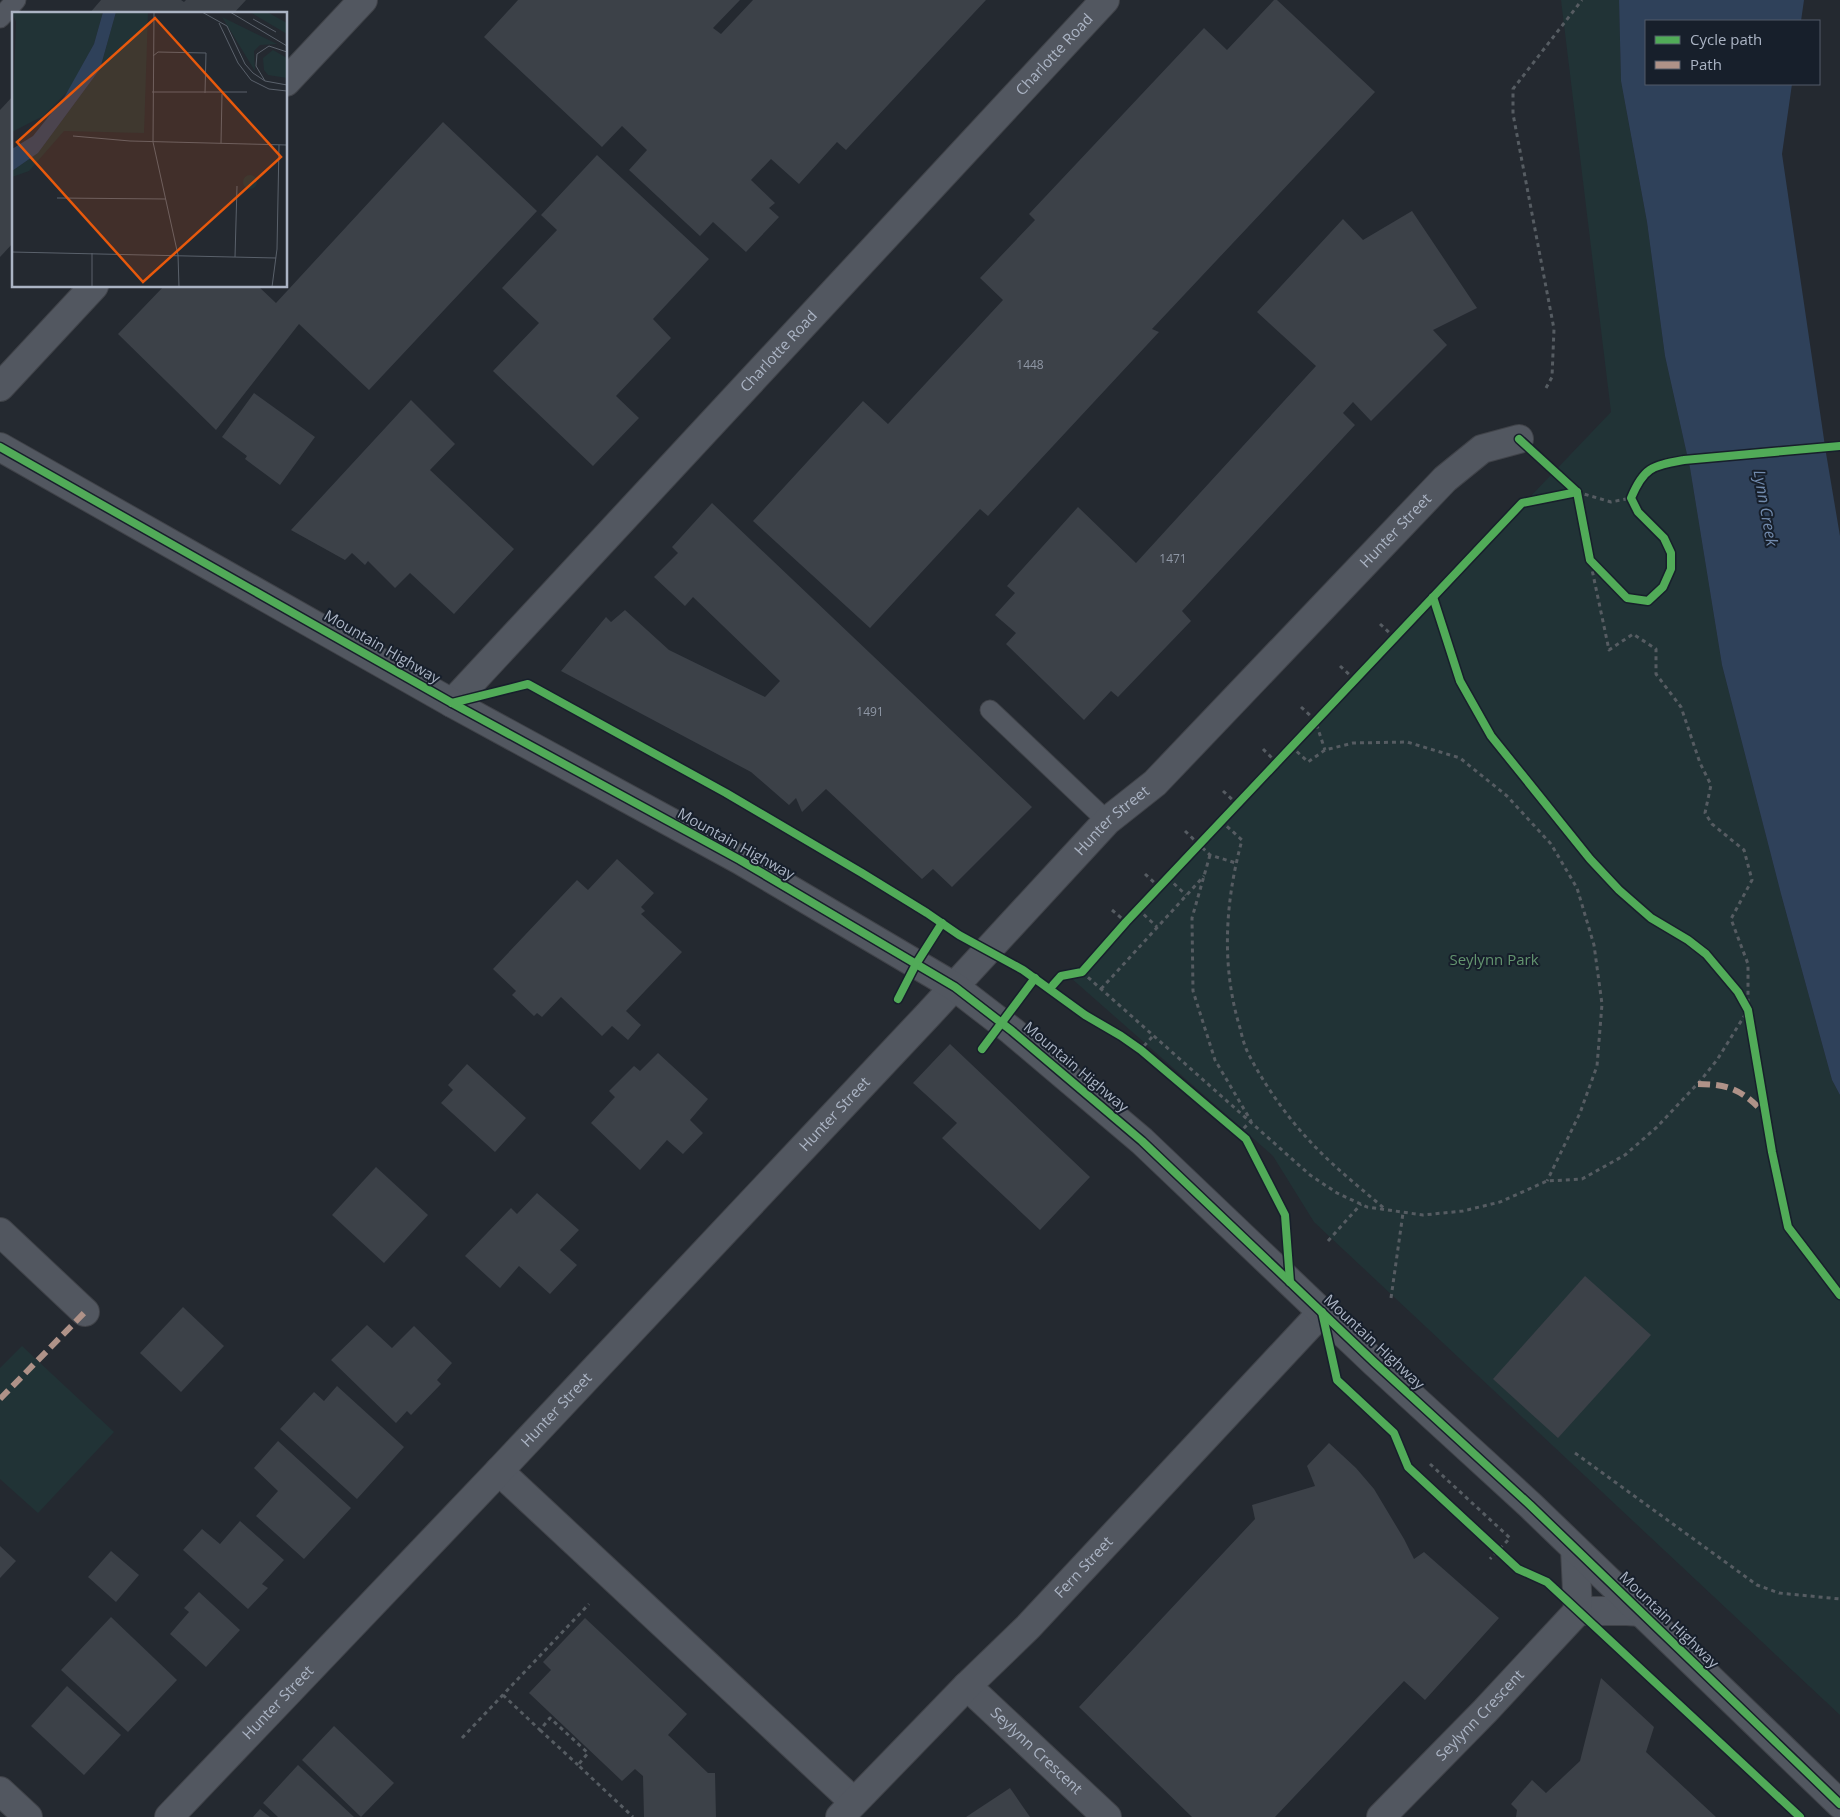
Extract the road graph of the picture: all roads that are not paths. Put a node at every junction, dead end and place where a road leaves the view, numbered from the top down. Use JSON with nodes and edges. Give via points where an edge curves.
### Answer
{"nodes":[{"id":1,"x":16,"y":0,"type":"edge"},
{"id":2,"x":363,"y":0,"type":"edge"},
{"id":3,"x":1104,"y":0,"type":"edge"},
{"id":4,"x":0,"y":18,"type":"edge"},
{"id":5,"x":288,"y":80,"type":"edge"},
{"id":6,"x":92,"y":288,"type":"edge"},
{"id":7,"x":0,"y":386,"type":"edge"},
{"id":8,"x":1519,"y":439,"type":"dead end"},
{"id":9,"x":0,"y":447,"type":"edge"},
{"id":10,"x":452,"y":703,"type":"junction"},
{"id":11,"x":990,"y":710,"type":"dead end"},
{"id":12,"x":1107,"y":821,"type":"junction"},
{"id":13,"x":955,"y":986,"type":"junction"},
{"id":14,"x":0,"y":1232,"type":"edge"},
{"id":15,"x":84,"y":1312,"type":"dead end"},
{"id":16,"x":1322,"y":1312,"type":"junction"},
{"id":17,"x":499,"y":1471,"type":"junction"},
{"id":18,"x":1575,"y":1549,"type":"junction"},
{"id":19,"x":1578,"y":1611,"type":"junction"},
{"id":20,"x":1641,"y":1612,"type":"junction"},
{"id":21,"x":967,"y":1686,"type":"junction"},
{"id":22,"x":0,"y":1791,"type":"edge"},
{"id":23,"x":1840,"y":1804,"type":"edge"},
{"id":24,"x":847,"y":1809,"type":"edge"},
{"id":25,"x":28,"y":1817,"type":"edge"},
{"id":26,"x":169,"y":1817,"type":"edge"},
{"id":27,"x":1106,"y":1817,"type":"edge"},
{"id":28,"x":1381,"y":1817,"type":"edge"}],
"edges":[{"from":1,"to":4,"type":"lane"},
{"from":2,"to":5,"type":"street"},
{"from":3,"to":10,"type":"street","name":"Charlotte Road"},
{"from":6,"to":7,"type":"street"},
{"from":8,"to":12,"type":"street","name":"Hunter Street","via":[[1482,450],[1445,479],[1155,783]]},
{"from":9,"to":10,"type":"street","name":"Mountain Highway"},
{"from":10,"to":13,"type":"street","name":"Mountain Highway","via":[[740,860]]},
{"from":11,"to":12,"type":"lane"},
{"from":12,"to":13,"type":"street","name":"Hunter Street"},
{"from":13,"to":16,"type":"street","name":"Mountain Highway","via":[[1142,1141]]},
{"from":13,"to":17,"type":"street","name":"Hunter Street"},
{"from":14,"to":15,"type":"street"},
{"from":16,"to":18,"type":"street","name":"Mountain Highway"},
{"from":16,"to":21,"type":"street","name":"Fern Street","via":[[1028,1627]]},
{"from":17,"to":24,"type":"street"},
{"from":17,"to":26,"type":"street","name":"Hunter Street"},
{"from":18,"to":19,"type":"street"},
{"from":18,"to":20,"type":"street","name":"Mountain Highway"},
{"from":19,"to":20,"type":"street"},
{"from":19,"to":28,"type":"street","name":"Seylynn Crescent"},
{"from":20,"to":23,"type":"street","name":"Mountain Highway"},
{"from":21,"to":24,"type":"street","name":"Fern Street"},
{"from":21,"to":27,"type":"street","name":"Seylynn Crescent"},
{"from":22,"to":25,"type":"street"}]}
